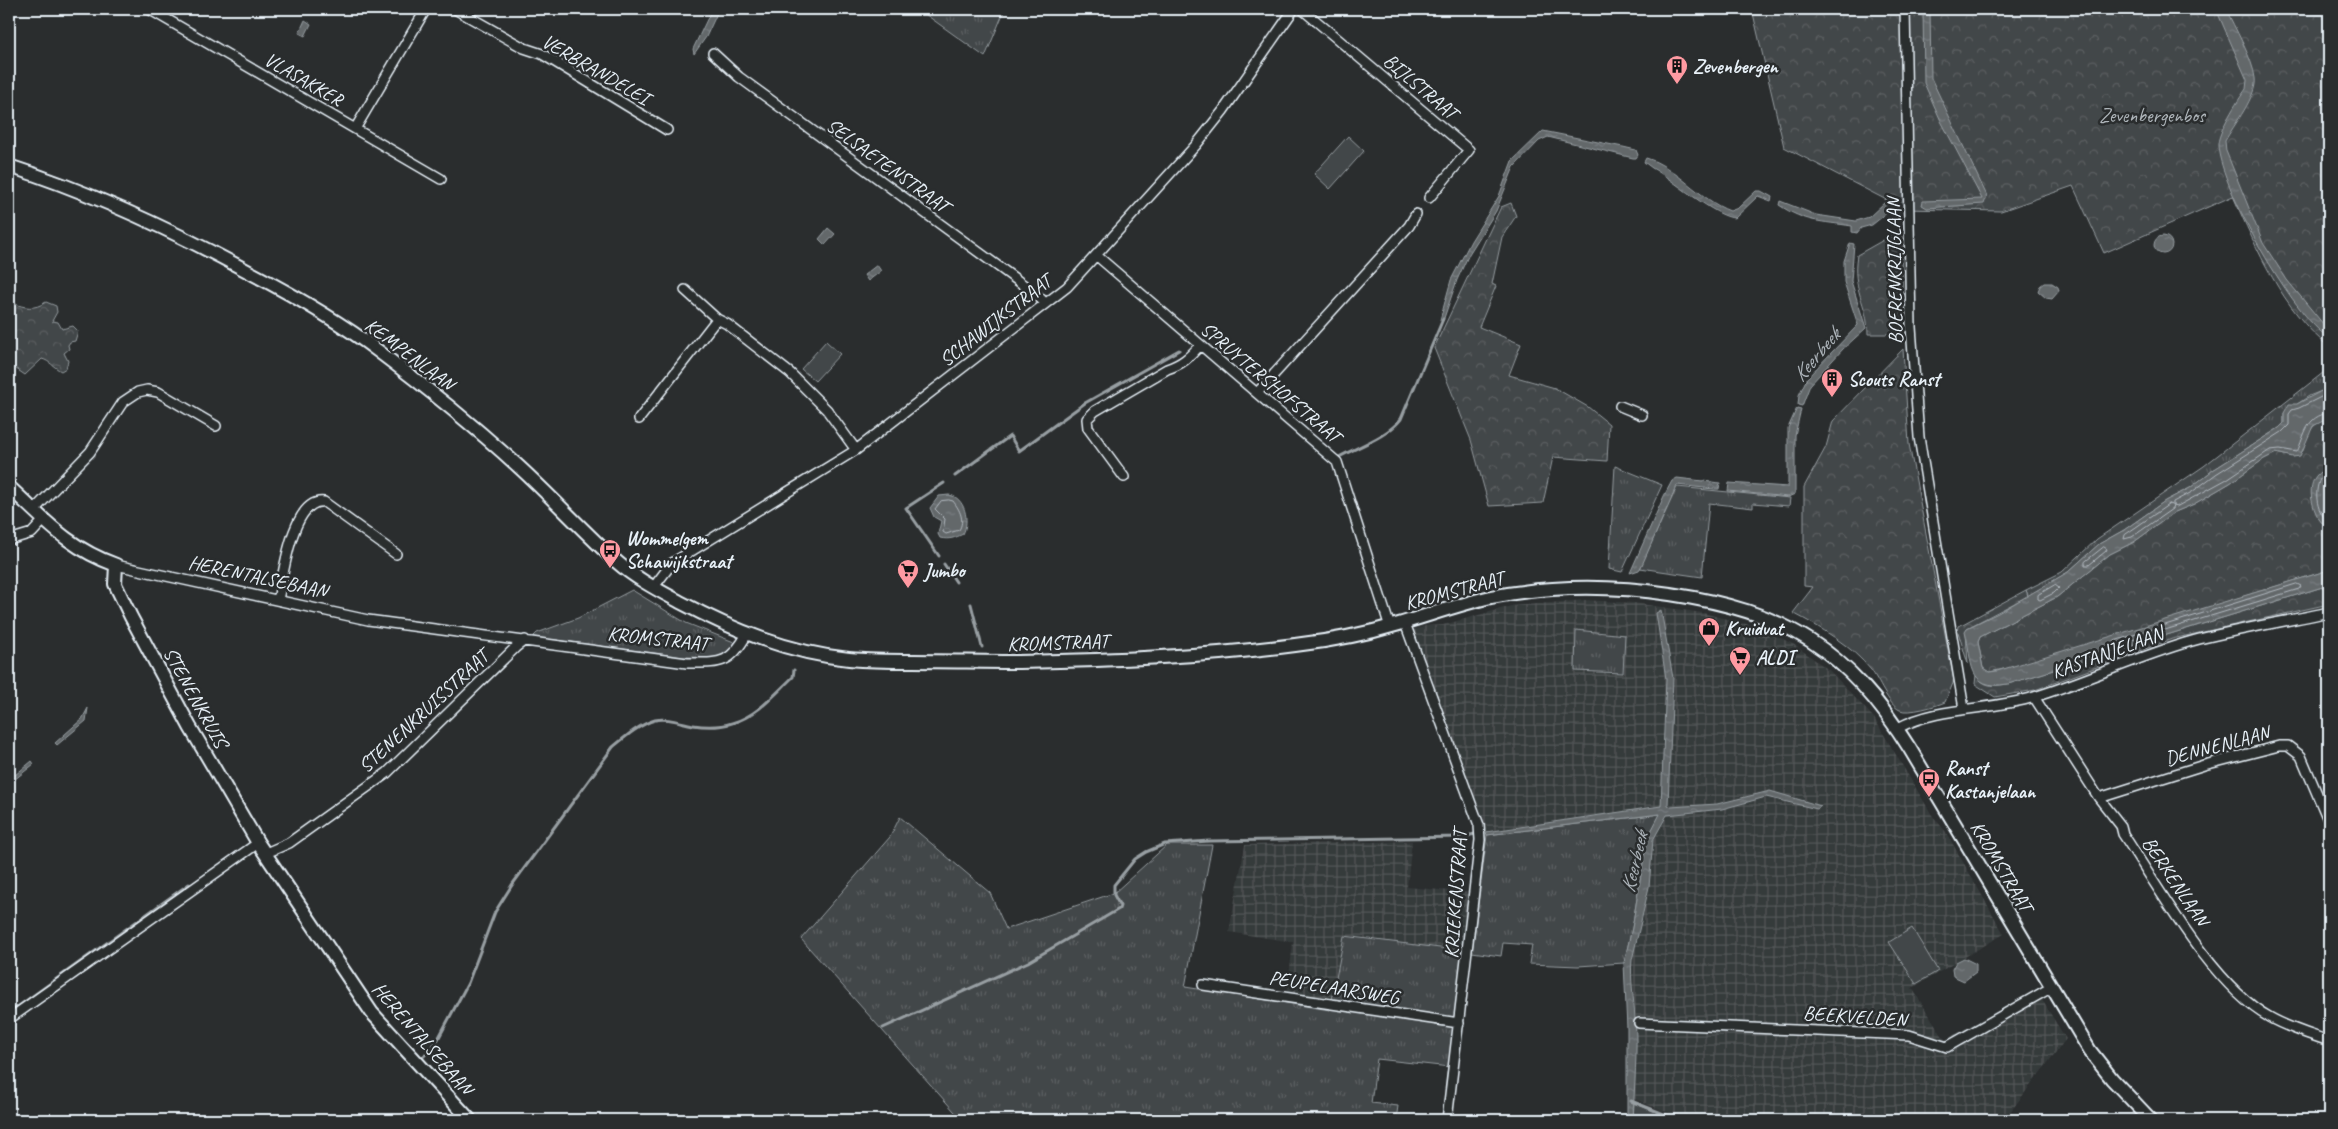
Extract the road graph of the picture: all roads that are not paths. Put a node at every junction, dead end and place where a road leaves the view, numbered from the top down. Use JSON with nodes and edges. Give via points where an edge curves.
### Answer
{"nodes":[{"id":1,"x":149,"y":9,"type":"edge"},
{"id":2,"x":426,"y":9,"type":"edge"},
{"id":3,"x":455,"y":9,"type":"edge"},
{"id":4,"x":1294,"y":9,"type":"edge"},
{"id":5,"x":1302,"y":9,"type":"edge"},
{"id":6,"x":1905,"y":9,"type":"edge"},
{"id":7,"x":713,"y":53,"type":"dead end"},
{"id":8,"x":356,"y":129,"type":"junction"},
{"id":9,"x":667,"y":130,"type":"dead end"},
{"id":10,"x":9,"y":166,"type":"edge"},
{"id":11,"x":441,"y":179,"type":"dead end"},
{"id":12,"x":1429,"y":198,"type":"dead end"},
{"id":13,"x":1416,"y":214,"type":"dead end"},
{"id":14,"x":1096,"y":255,"type":"junction"},
{"id":15,"x":685,"y":290,"type":"dead end"},
{"id":16,"x":1045,"y":303,"type":"junction"},
{"id":17,"x":717,"y":319,"type":"junction"},
{"id":18,"x":1200,"y":345,"type":"junction"},
{"id":19,"x":1257,"y":393,"type":"junction"},
{"id":20,"x":1620,"y":406,"type":"dead end"},
{"id":21,"x":1642,"y":415,"type":"dead end"},
{"id":22,"x":639,"y":419,"type":"dead end"},
{"id":23,"x":216,"y":426,"type":"dead end"},
{"id":24,"x":856,"y":450,"type":"junction"},
{"id":25,"x":1124,"y":477,"type":"dead end"},
{"id":26,"x":9,"y":487,"type":"edge"},
{"id":27,"x":34,"y":510,"type":"junction"},
{"id":28,"x":44,"y":520,"type":"junction"},
{"id":29,"x":9,"y":540,"type":"edge"},
{"id":30,"x":396,"y":554,"type":"dead end"},
{"id":31,"x":116,"y":565,"type":"junction"},
{"id":32,"x":653,"y":588,"type":"junction"},
{"id":33,"x":278,"y":600,"type":"junction"},
{"id":34,"x":2329,"y":612,"type":"edge"},
{"id":35,"x":1405,"y":622,"type":"junction"},
{"id":36,"x":1390,"y":627,"type":"junction"},
{"id":37,"x":747,"y":634,"type":"junction"},
{"id":38,"x":525,"y":640,"type":"junction"},
{"id":39,"x":2034,"y":697,"type":"junction"},
{"id":40,"x":1964,"y":709,"type":"junction"},
{"id":41,"x":1898,"y":728,"type":"junction"},
{"id":42,"x":2099,"y":798,"type":"junction"},
{"id":43,"x":2329,"y":822,"type":"edge"},
{"id":44,"x":262,"y":848,"type":"junction"},
{"id":45,"x":1203,"y":985,"type":"dead end"},
{"id":46,"x":2052,"y":987,"type":"junction"},
{"id":47,"x":9,"y":1019,"type":"edge"},
{"id":48,"x":1460,"y":1023,"type":"junction"},
{"id":49,"x":1639,"y":1023,"type":"dead end"},
{"id":50,"x":2329,"y":1041,"type":"edge"},
{"id":51,"x":470,"y":1120,"type":"edge"},
{"id":52,"x":1447,"y":1120,"type":"edge"},
{"id":53,"x":2151,"y":1120,"type":"edge"}],
"edges":[{"from":1,"to":8,"type":"street","name":"VLASAKKER"},
{"from":2,"to":8,"type":"street"},
{"from":3,"to":9,"type":"street","name":"VERBRANDELEI","via":[[524,48],[542,54]]},
{"from":4,"to":14,"type":"street","name":"SCHAWIJKSTRAAT","via":[[1196,145]]},
{"from":5,"to":12,"type":"street","name":"BIJLSTRAAT","via":[[1469,150]]},
{"from":6,"to":40,"type":"street","name":"BOERENKRIJGLAAN","via":[[1911,327],[1919,437]]},
{"from":7,"to":16,"type":"street","name":"SELSAETENSTRAAT","via":[[740,78]]},
{"from":8,"to":11,"type":"street","name":"VLASAKKER"},
{"from":10,"to":32,"type":"main road","name":"KEMPENLAAN","via":[[54,180],[135,214],[217,254],[297,298],[373,347],[516,464],[618,563]]},
{"from":13,"to":19,"type":"street","via":[[1409,226]]},
{"from":14,"to":16,"type":"street","name":"SCHAWIJKSTRAAT","via":[[1067,287]]},
{"from":14,"to":18,"type":"street","name":"SPRUYTERSHOFSTRAAT"},
{"from":15,"to":17,"type":"street"},
{"from":16,"to":24,"type":"street","name":"SCHAWIJKSTRAAT"},
{"from":17,"to":22,"type":"street"},
{"from":17,"to":24,"type":"street","via":[[790,373],[827,410]]},
{"from":18,"to":19,"type":"street","name":"SPRUYTERSHOFSTRAAT"},
{"from":18,"to":25,"type":"street","via":[[1180,365],[1127,392],[1087,419],[1088,428]]},
{"from":19,"to":36,"type":"street","name":"SPRUYTERSHOFSTRAAT","via":[[1337,462]]},
{"from":20,"to":21,"type":"street"},
{"from":23,"to":27,"type":"street","via":[[158,392],[147,390],[130,395],[90,452]]},
{"from":24,"to":32,"type":"street","name":"SCHAWIJKSTRAAT","via":[[676,560]]},
{"from":26,"to":27,"type":"main road","name":"HERENTALSEBAAN"},
{"from":27,"to":28,"type":"main road","name":"HERENTALSEBAAN"},
{"from":28,"to":29,"type":"street","via":[[32,533]]},
{"from":28,"to":31,"type":"main road","name":"HERENTALSEBAAN","via":[[74,546]]},
{"from":30,"to":33,"type":"street","via":[[324,502],[317,501],[310,505],[293,530]]},
{"from":31,"to":33,"type":"street","name":"HERENTALSEBAAN"},
{"from":31,"to":44,"type":"main road","name":"STENENKRUIS","via":[[115,584],[131,617],[190,727]]},
{"from":32,"to":37,"type":"main road","name":"KEMPENLAAN"},
{"from":33,"to":38,"type":"street","name":"HERENTALSEBAAN","via":[[375,621]]},
{"from":34,"to":39,"type":"street","name":"KASTANJELAAN","via":[[2192,641]]},
{"from":35,"to":36,"type":"main road","name":"KROMSTRAAT"},
{"from":35,"to":41,"type":"main road","name":"KROMSTRAAT","via":[[1470,602],[1555,587],[1586,586],[1704,599],[1746,609],[1793,629],[1815,643],[1854,676]]},
{"from":35,"to":48,"type":"street","name":"KRIEKENSTRAAT","via":[[1479,825]]},
{"from":36,"to":37,"type":"main road","name":"KROMSTRAAT","via":[[1252,650],[1090,660],[990,662],[850,659],[806,652]]},
{"from":37,"to":38,"type":"street","name":"KROMSTRAAT","via":[[728,660],[718,663],[676,662]]},
{"from":38,"to":44,"type":"street","name":"STENENKRUISSTRAAT","via":[[387,773],[289,843]]},
{"from":39,"to":40,"type":"street","name":"KASTANJELAAN"},
{"from":39,"to":42,"type":"street","name":"BERKENLAAN"},
{"from":40,"to":41,"type":"street","name":"KASTANJELAAN"},
{"from":41,"to":46,"type":"main road","name":"KROMSTRAAT"},
{"from":42,"to":43,"type":"street","name":"DENNENLAAN","via":[[2204,765],[2288,746],[2301,756]]},
{"from":42,"to":50,"type":"street","name":"BERKENLAAN","via":[[2217,971],[2268,1017]]},
{"from":44,"to":47,"type":"street","name":"STENENKRUISSTRAAT"},
{"from":44,"to":51,"type":"main road","name":"HERENTALSEBAAN","via":[[372,1012]]},
{"from":45,"to":48,"type":"street","name":"PEUPELAARSWEG"},
{"from":46,"to":49,"type":"street","name":"BEEKVELDEN","via":[[1947,1047],[1909,1035]]},
{"from":46,"to":53,"type":"main road","name":"KROMSTRAAT","via":[[2090,1051]]},
{"from":48,"to":52,"type":"street","name":"KRIEKENSTRAAT"}]}
